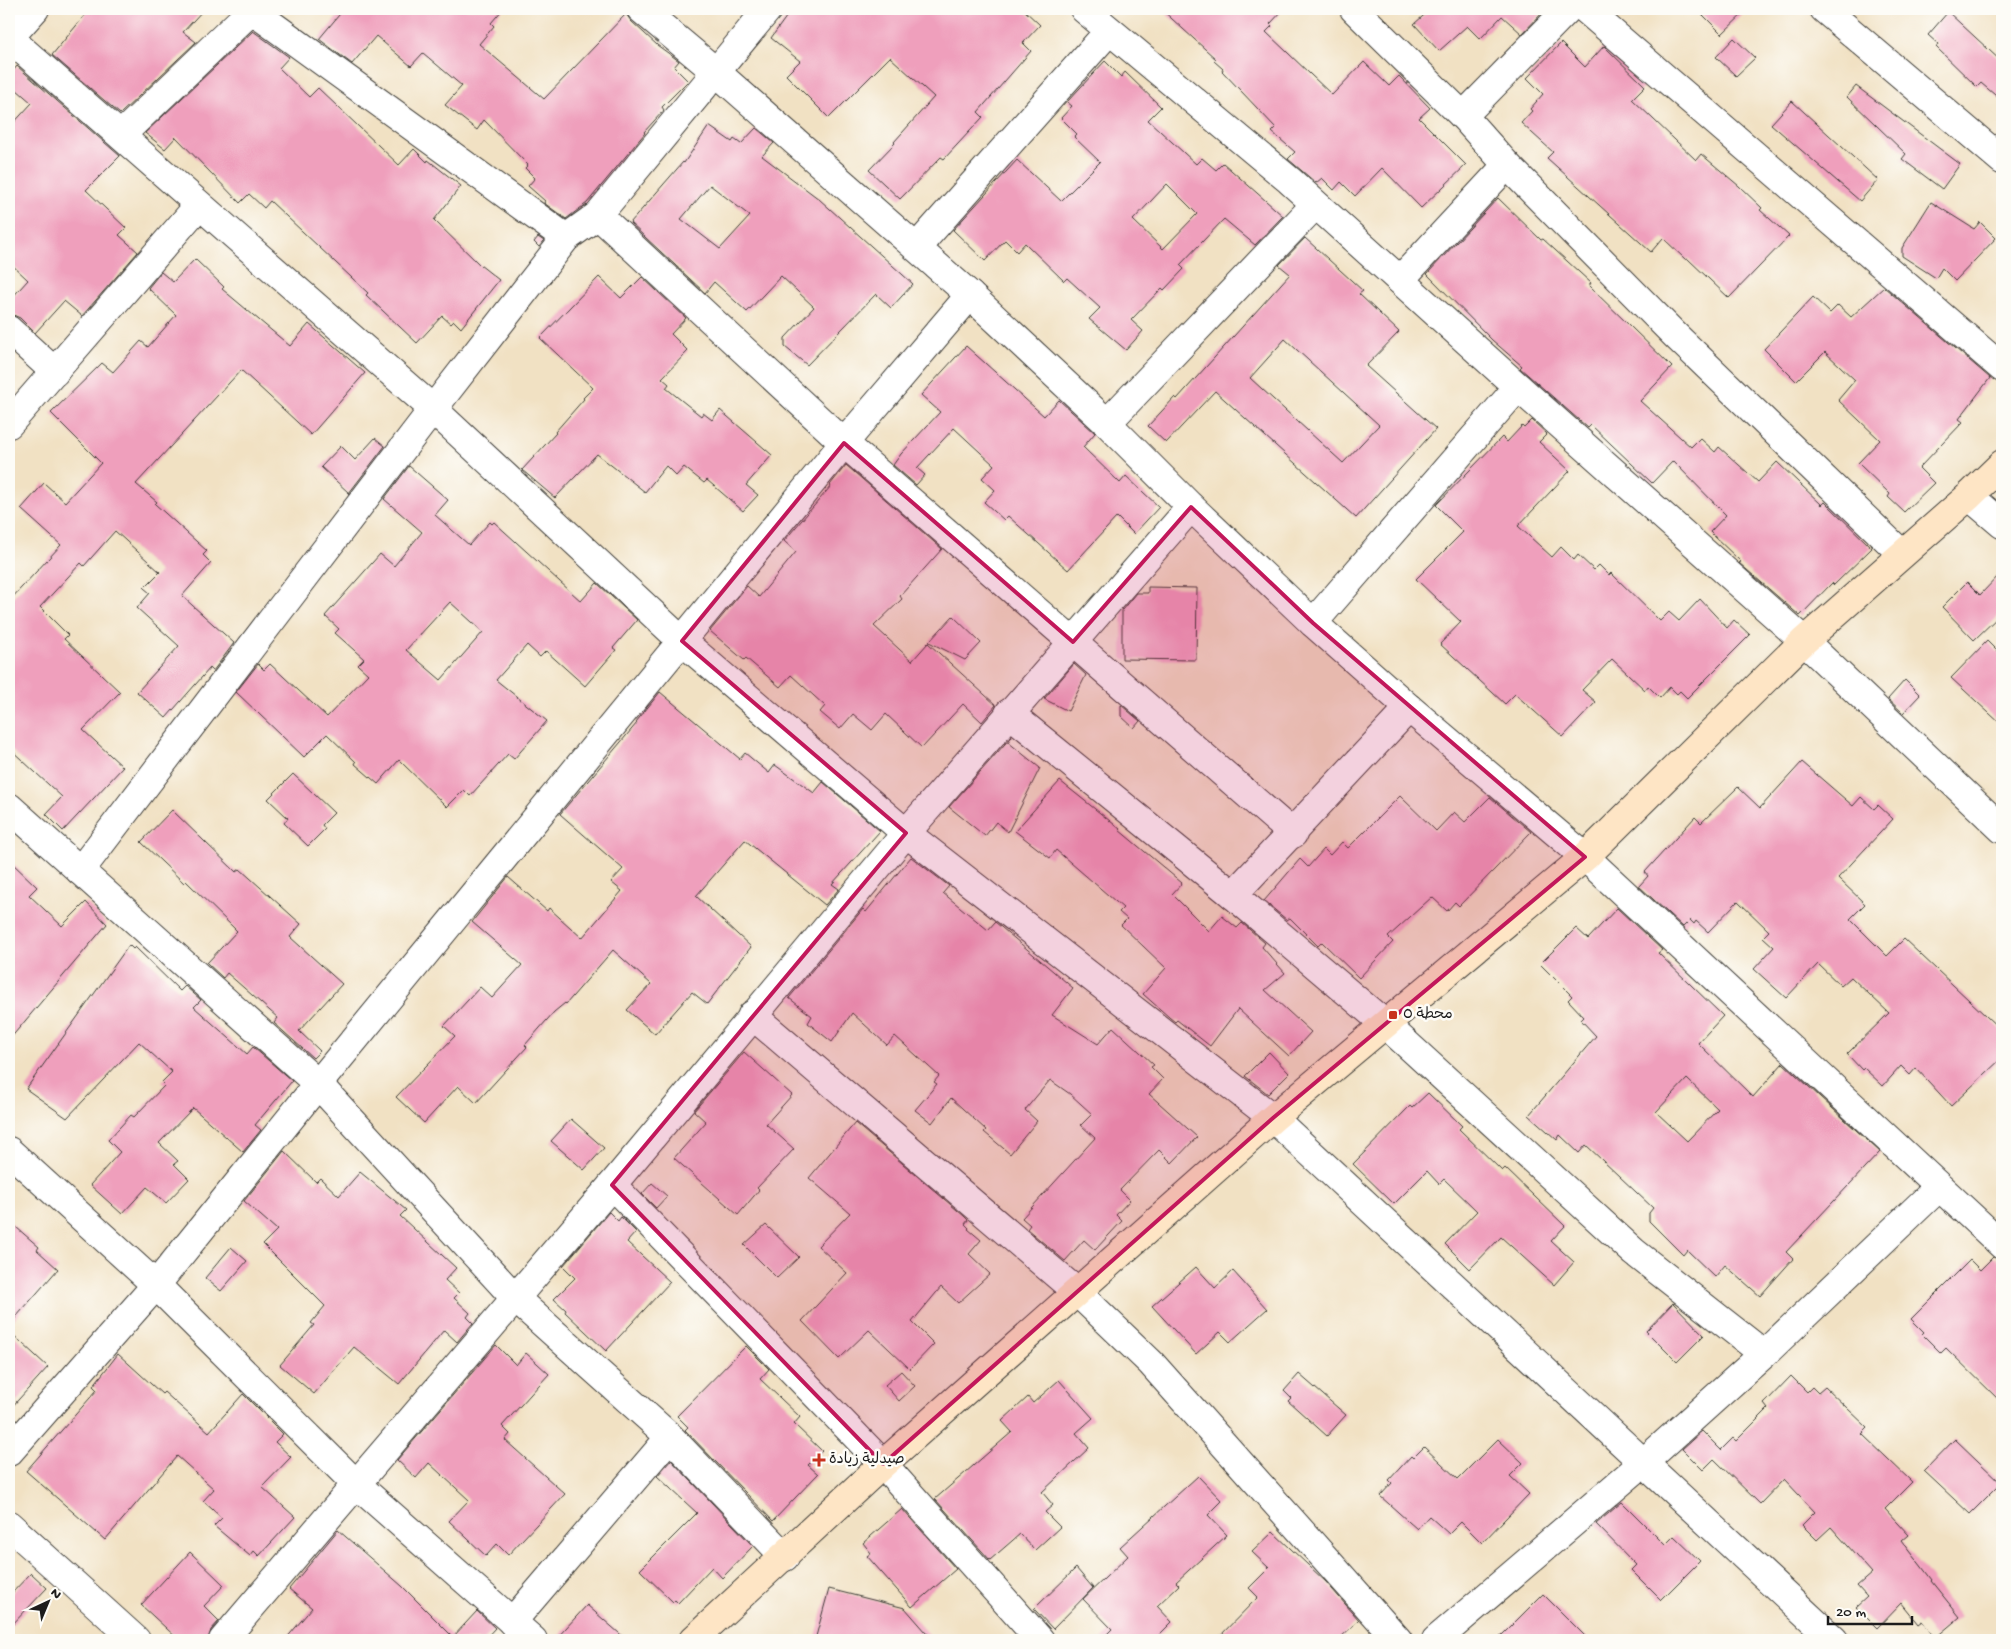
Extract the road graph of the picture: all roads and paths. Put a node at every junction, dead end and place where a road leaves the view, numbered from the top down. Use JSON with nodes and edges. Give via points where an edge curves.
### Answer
{"nodes":[{"id":1,"x":35,"y":9,"type":"edge"},
{"id":2,"x":251,"y":9,"type":"edge"},
{"id":3,"x":641,"y":9,"type":"edge"},
{"id":4,"x":768,"y":9,"type":"edge"},
{"id":5,"x":1084,"y":9,"type":"edge"},
{"id":6,"x":1354,"y":9,"type":"edge"},
{"id":7,"x":1568,"y":9,"type":"edge"},
{"id":8,"x":1585,"y":9,"type":"edge"},
{"id":9,"x":1824,"y":9,"type":"edge"},
{"id":10,"x":1110,"y":31,"type":"junction"},
{"id":11,"x":9,"y":38,"type":"edge"},
{"id":12,"x":715,"y":71,"type":"junction"},
{"id":13,"x":1463,"y":116,"type":"junction"},
{"id":14,"x":121,"y":135,"type":"junction"},
{"id":15,"x":2002,"y":160,"type":"edge"},
{"id":16,"x":1507,"y":165,"type":"junction"},
{"id":17,"x":199,"y":205,"type":"junction"},
{"id":18,"x":1315,"y":205,"type":"junction"},
{"id":19,"x":598,"y":215,"type":"junction"},
{"id":20,"x":566,"y":238,"type":"junction"},
{"id":21,"x":917,"y":247,"type":"junction"},
{"id":22,"x":1400,"y":280,"type":"junction"},
{"id":23,"x":970,"y":294,"type":"junction"},
{"id":24,"x":9,"y":330,"type":"edge"},
{"id":25,"x":2002,"y":368,"type":"edge"},
{"id":26,"x":55,"y":372,"type":"junction"},
{"id":27,"x":1518,"y":386,"type":"junction"},
{"id":28,"x":433,"y":409,"type":"junction"},
{"id":29,"x":1106,"y":423,"type":"junction"},
{"id":30,"x":9,"y":424,"type":"edge"},
{"id":31,"x":844,"y":443,"type":"junction"},
{"id":32,"x":2002,"y":464,"type":"edge"},
{"id":33,"x":1969,"y":496,"type":"junction"},
{"id":34,"x":1191,"y":507,"type":"junction"},
{"id":35,"x":2002,"y":524,"type":"edge"},
{"id":36,"x":1902,"y":554,"type":"junction"},
{"id":37,"x":1313,"y":623,"type":"junction"},
{"id":38,"x":682,"y":641,"type":"junction"},
{"id":39,"x":1804,"y":641,"type":"junction"},
{"id":40,"x":1073,"y":642,"type":"junction"},
{"id":41,"x":1409,"y":708,"type":"junction"},
{"id":42,"x":1009,"y":713,"type":"junction"},
{"id":43,"x":9,"y":807,"type":"edge"},
{"id":44,"x":2002,"y":829,"type":"edge"},
{"id":45,"x":906,"y":833,"type":"junction"},
{"id":46,"x":1293,"y":834,"type":"junction"},
{"id":47,"x":1585,"y":857,"type":"junction"},
{"id":48,"x":80,"y":871,"type":"junction"},
{"id":49,"x":1234,"y":895,"type":"junction"},
{"id":50,"x":752,"y":1015,"type":"junction"},
{"id":51,"x":1385,"y":1024,"type":"junction"},
{"id":52,"x":318,"y":1084,"type":"junction"},
{"id":53,"x":1273,"y":1118,"type":"junction"},
{"id":54,"x":9,"y":1151,"type":"edge"},
{"id":55,"x":612,"y":1185,"type":"junction"},
{"id":56,"x":1939,"y":1187,"type":"junction"},
{"id":57,"x":2002,"y":1245,"type":"edge"},
{"id":58,"x":156,"y":1285,"type":"junction"},
{"id":59,"x":1078,"y":1292,"type":"junction"},
{"id":60,"x":516,"y":1299,"type":"junction"},
{"id":61,"x":1764,"y":1354,"type":"junction"},
{"id":62,"x":670,"y":1437,"type":"junction"},
{"id":63,"x":9,"y":1452,"type":"edge"},
{"id":64,"x":1643,"y":1463,"type":"junction"},
{"id":65,"x":883,"y":1464,"type":"junction"},
{"id":66,"x":355,"y":1484,"type":"junction"},
{"id":67,"x":9,"y":1525,"type":"edge"},
{"id":68,"x":785,"y":1557,"type":"junction"},
{"id":69,"x":512,"y":1622,"type":"junction"},
{"id":70,"x":136,"y":1640,"type":"edge"},
{"id":71,"x":223,"y":1640,"type":"edge"},
{"id":72,"x":533,"y":1640,"type":"edge"},
{"id":73,"x":693,"y":1640,"type":"edge"},
{"id":74,"x":1040,"y":1640,"type":"edge"},
{"id":75,"x":1398,"y":1640,"type":"edge"},
{"id":76,"x":1436,"y":1640,"type":"edge"},
{"id":77,"x":1834,"y":1640,"type":"edge"}],
"edges":[{"from":1,"to":11,"type":"street"},
{"from":2,"to":14,"type":"street"},
{"from":2,"to":20,"type":"street"},
{"from":3,"to":12,"type":"street"},
{"from":4,"to":12,"type":"street"},
{"from":5,"to":10,"type":"street"},
{"from":6,"to":13,"type":"street"},
{"from":7,"to":13,"type":"street"},
{"from":8,"to":25,"type":"street"},
{"from":9,"to":15,"type":"street"},
{"from":10,"to":18,"type":"street"},
{"from":10,"to":21,"type":"street"},
{"from":11,"to":14,"type":"street"},
{"from":12,"to":19,"type":"street"},
{"from":12,"to":21,"type":"street"},
{"from":13,"to":16,"type":"street"},
{"from":14,"to":17,"type":"street"},
{"from":16,"to":22,"type":"street"},
{"from":16,"to":36,"type":"street","via":[[1675,336]]},
{"from":17,"to":26,"type":"street"},
{"from":17,"to":28,"type":"street"},
{"from":18,"to":22,"type":"street"},
{"from":18,"to":29,"type":"street"},
{"from":19,"to":20,"type":"street"},
{"from":19,"to":31,"type":"street"},
{"from":20,"to":28,"type":"street"},
{"from":21,"to":23,"type":"street"},
{"from":22,"to":27,"type":"street"},
{"from":23,"to":29,"type":"street"},
{"from":23,"to":31,"type":"street"},
{"from":24,"to":26,"type":"street"},
{"from":26,"to":30,"type":"street"},
{"from":27,"to":37,"type":"street"},
{"from":27,"to":39,"type":"street"},
{"from":28,"to":38,"type":"street"},
{"from":28,"to":48,"type":"street"},
{"from":29,"to":34,"type":"street"},
{"from":31,"to":38,"type":"street"},
{"from":31,"to":40,"type":"street"},
{"from":32,"to":33,"type":"street"},
{"from":33,"to":35,"type":"street"},
{"from":33,"to":36,"type":"street"},
{"from":34,"to":37,"type":"street"},
{"from":34,"to":40,"type":"street"},
{"from":36,"to":39,"type":"street"},
{"from":37,"to":41,"type":"street"},
{"from":38,"to":45,"type":"street"},
{"from":38,"to":52,"type":"street"},
{"from":39,"to":44,"type":"street"},
{"from":39,"to":47,"type":"street"},
{"from":40,"to":42,"type":"street"},
{"from":40,"to":46,"type":"street"},
{"from":41,"to":46,"type":"street"},
{"from":41,"to":47,"type":"street"},
{"from":42,"to":45,"type":"street"},
{"from":42,"to":49,"type":"street"},
{"from":43,"to":48,"type":"street"},
{"from":45,"to":50,"type":"street"},
{"from":45,"to":53,"type":"street"},
{"from":46,"to":49,"type":"street"},
{"from":47,"to":51,"type":"street"},
{"from":47,"to":56,"type":"street"},
{"from":48,"to":52,"type":"street"},
{"from":49,"to":51,"type":"street"},
{"from":50,"to":55,"type":"street"},
{"from":50,"to":59,"type":"street"},
{"from":51,"to":53,"type":"street"},
{"from":51,"to":61,"type":"street","via":[[1634,1252]]},
{"from":52,"to":58,"type":"street"},
{"from":52,"to":60,"type":"street"},
{"from":53,"to":59,"type":"street"},
{"from":53,"to":64,"type":"street"},
{"from":54,"to":58,"type":"street"},
{"from":55,"to":60,"type":"street"},
{"from":55,"to":65,"type":"street"},
{"from":56,"to":57,"type":"street"},
{"from":56,"to":61,"type":"street"},
{"from":58,"to":63,"type":"street"},
{"from":58,"to":66,"type":"street"},
{"from":59,"to":65,"type":"street"},
{"from":59,"to":75,"type":"street","via":[[1151,1363]]},
{"from":60,"to":62,"type":"street"},
{"from":60,"to":66,"type":"street"},
{"from":61,"to":64,"type":"street"},
{"from":62,"to":68,"type":"street"},
{"from":62,"to":69,"type":"street"},
{"from":64,"to":76,"type":"street"},
{"from":64,"to":77,"type":"street"},
{"from":65,"to":68,"type":"street"},
{"from":65,"to":74,"type":"street"},
{"from":66,"to":69,"type":"street"},
{"from":66,"to":71,"type":"street"},
{"from":67,"to":70,"type":"street"},
{"from":68,"to":73,"type":"street"},
{"from":69,"to":72,"type":"street"}]}
